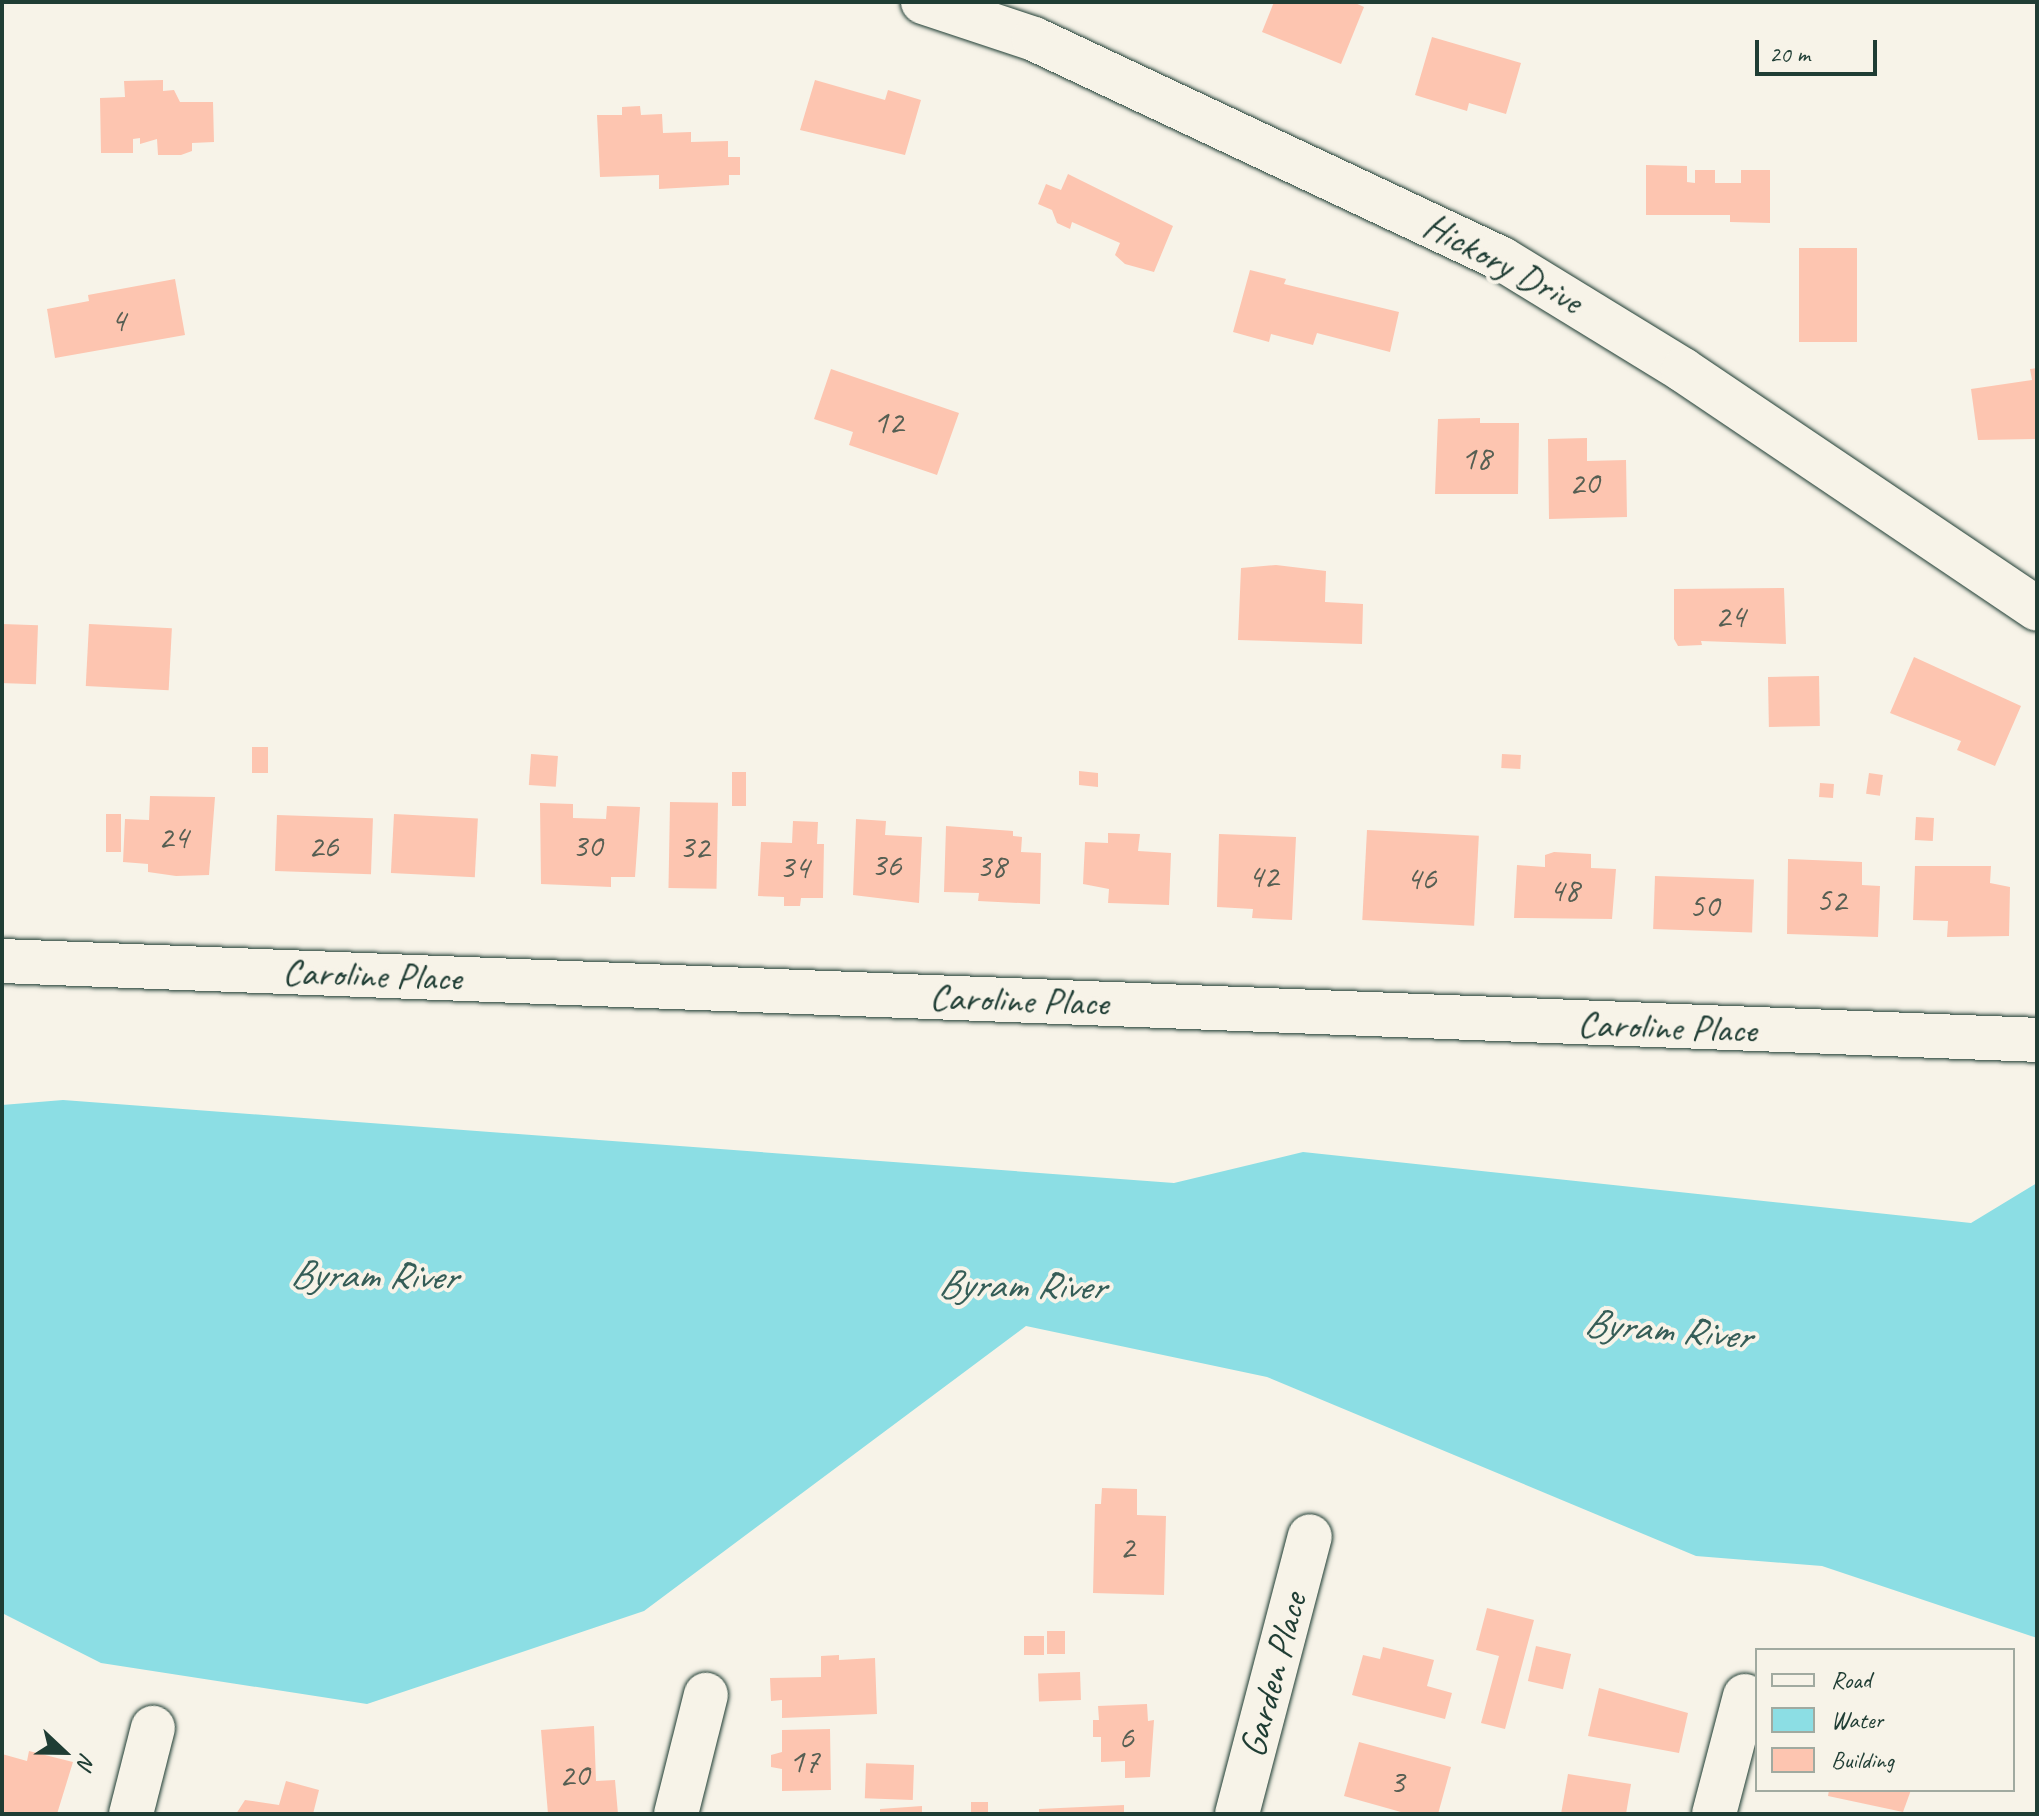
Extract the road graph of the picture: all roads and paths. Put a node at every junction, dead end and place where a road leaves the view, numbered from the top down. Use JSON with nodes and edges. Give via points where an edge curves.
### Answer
{"nodes":[{"id":1,"x":923,"y":2,"type":"edge"},
{"id":2,"x":2037,"y":609,"type":"edge"},
{"id":3,"x":2,"y":961,"type":"edge"},
{"id":4,"x":2037,"y":1040,"type":"edge"},
{"id":5,"x":1310,"y":1536,"type":"dead end"},
{"id":6,"x":706,"y":1695,"type":"dead end"},
{"id":7,"x":1745,"y":1696,"type":"dead end"},
{"id":8,"x":153,"y":1728,"type":"dead end"},
{"id":9,"x":131,"y":1814,"type":"edge"},
{"id":10,"x":676,"y":1814,"type":"edge"},
{"id":11,"x":1237,"y":1814,"type":"edge"},
{"id":12,"x":1714,"y":1814,"type":"edge"}],
"edges":[{"from":1,"to":2,"type":"street","name":"Hickory Drive","via":[[1034,39],[1502,259],[1683,370]]},
{"from":3,"to":4,"type":"street","name":"Caroline Place"},
{"from":5,"to":11,"type":"street","name":"Garden Place"},
{"from":6,"to":10,"type":"street"},
{"from":7,"to":12,"type":"street"},
{"from":8,"to":9,"type":"street"}]}
